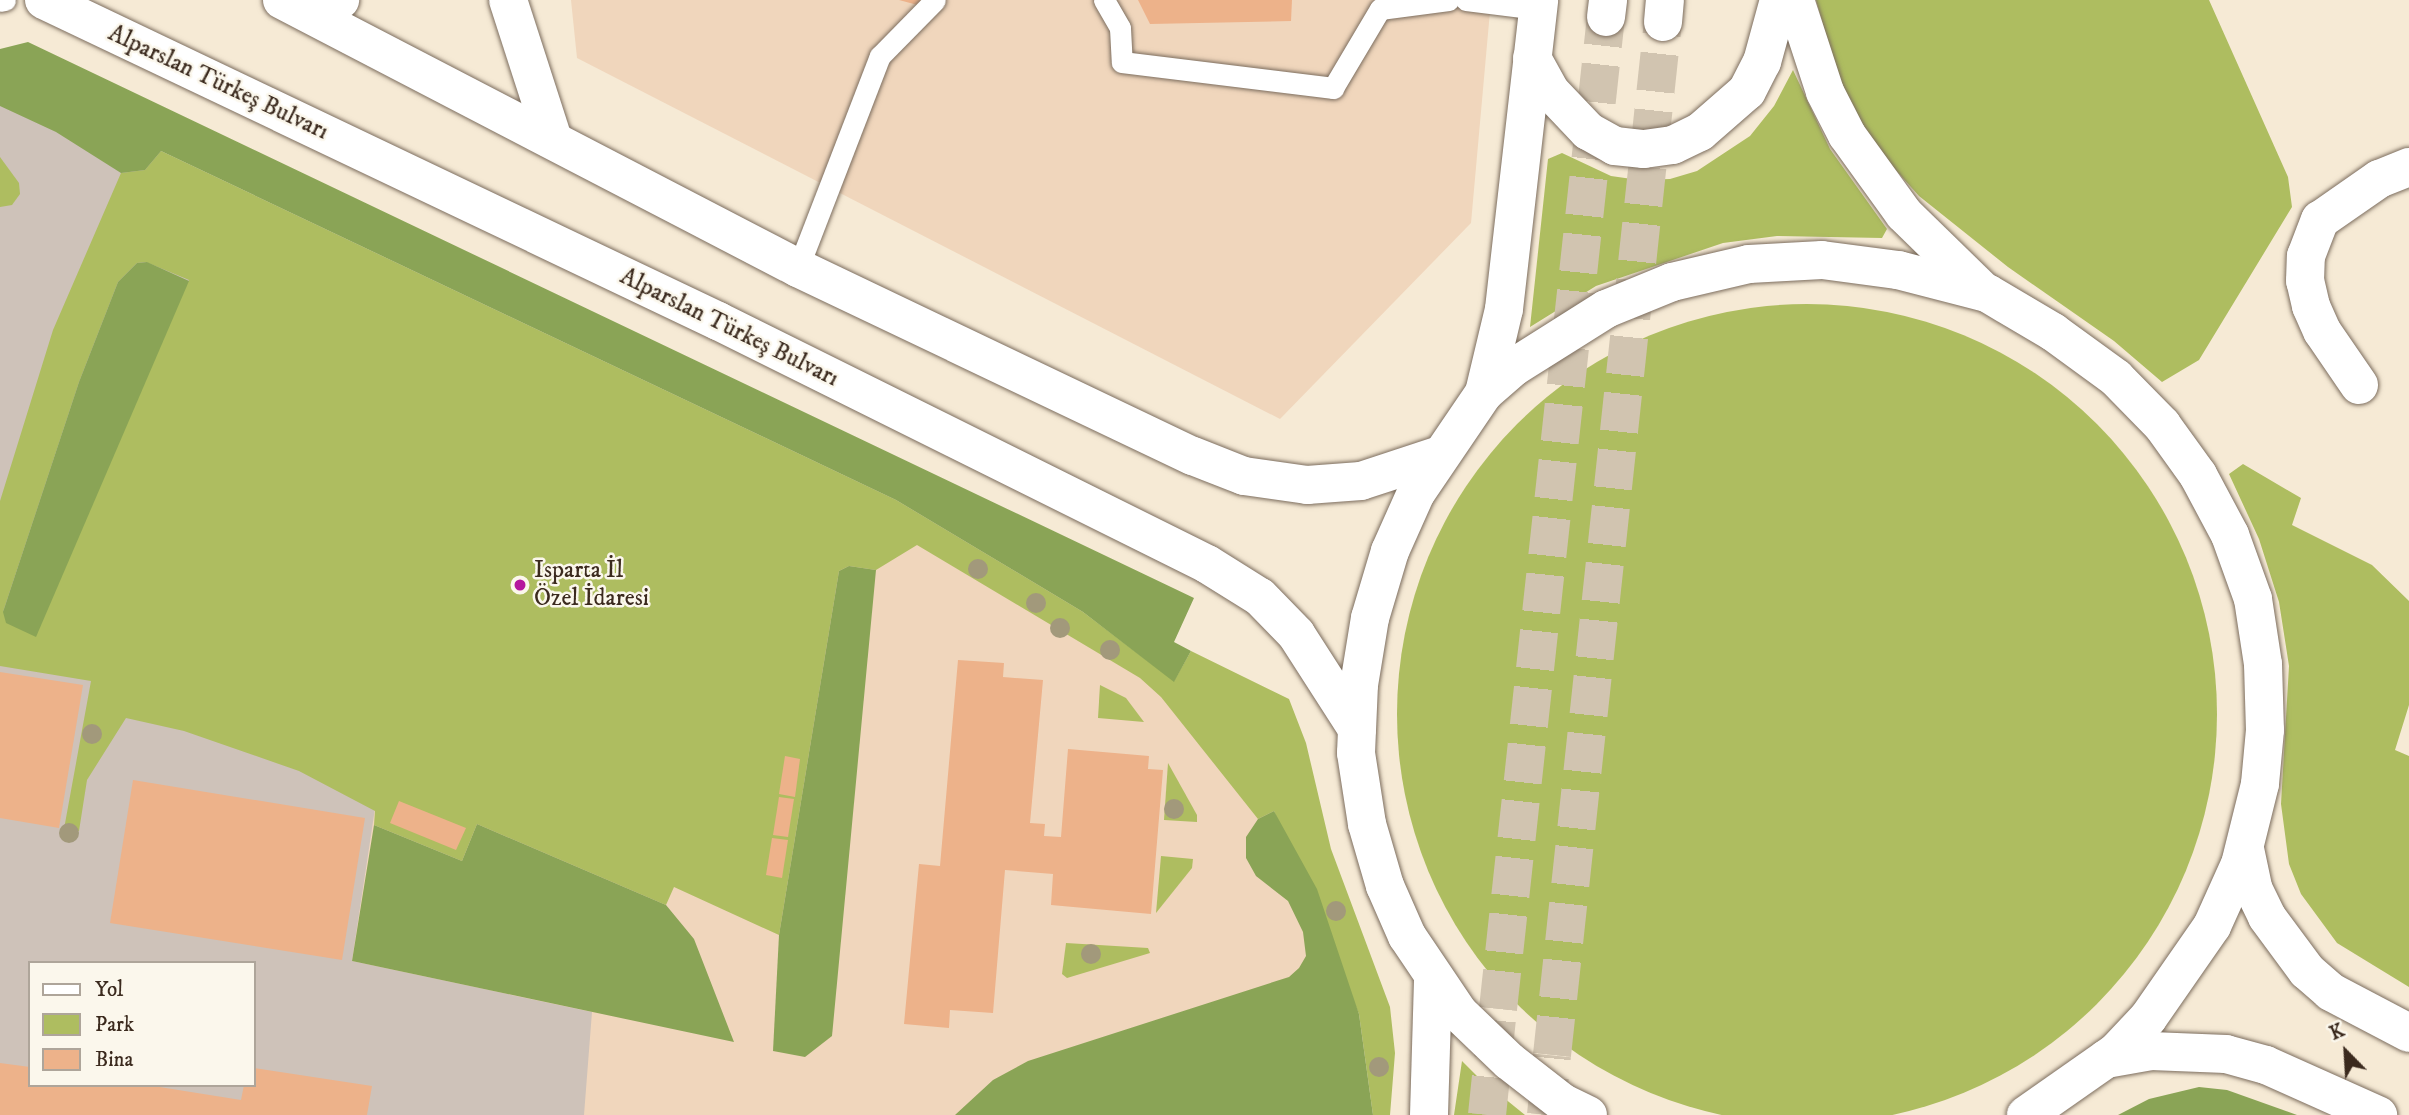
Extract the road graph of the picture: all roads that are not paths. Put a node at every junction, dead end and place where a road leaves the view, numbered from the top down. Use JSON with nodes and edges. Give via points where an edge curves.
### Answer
{"nodes":[{"id":1,"x":44,"y":0,"type":"edge"},
{"id":2,"x":508,"y":0,"type":"edge"},
{"id":3,"x":935,"y":0,"type":"edge"},
{"id":4,"x":1104,"y":0,"type":"edge"},
{"id":5,"x":1448,"y":0,"type":"edge"},
{"id":6,"x":1466,"y":0,"type":"edge"},
{"id":7,"x":1779,"y":0,"type":"edge"},
{"id":8,"x":1794,"y":0,"type":"edge"},
{"id":9,"x":310,"y":4,"type":"edge"},
{"id":10,"x":1539,"y":4,"type":"edge"},
{"id":11,"x":1532,"y":58,"type":"junction"},
{"id":12,"x":553,"y":139,"type":"junction"},
{"id":13,"x":2409,"y":167,"type":"edge"},
{"id":14,"x":798,"y":268,"type":"junction"},
{"id":15,"x":1987,"y":293,"type":"junction"},
{"id":16,"x":2359,"y":385,"type":"dead end"},
{"id":17,"x":1484,"y":393,"type":"junction"},
{"id":18,"x":1440,"y":455,"type":"junction"},
{"id":19,"x":1357,"y":729,"type":"junction"},
{"id":20,"x":2245,"y":849,"type":"junction"},
{"id":21,"x":1433,"y":979,"type":"junction"},
{"id":22,"x":2409,"y":1033,"type":"edge"},
{"id":23,"x":2106,"y":1059,"type":"junction"},
{"id":24,"x":1429,"y":1115,"type":"edge"},
{"id":25,"x":1587,"y":1115,"type":"edge"},
{"id":26,"x":2026,"y":1115,"type":"edge"},
{"id":27,"x":2378,"y":1115,"type":"edge"}],
"edges":[{"from":1,"to":19,"type":"main road","name":"Alparslan Türkeş Bulvarı","via":[[718,321],[1207,564],[1260,597],[1296,634]]},
{"from":2,"to":12,"type":"main road"},
{"from":3,"to":14,"type":"lane","via":[[880,56]]},
{"from":4,"to":5,"type":"lane","via":[[1120,28],[1122,62],[1333,88],[1380,9]]},
{"from":6,"to":10,"type":"lane"},
{"from":7,"to":11,"type":"main road","via":[[1762,62],[1747,92],[1700,132],[1673,145],[1615,146],[1588,131],[1552,92]]},
{"from":8,"to":15,"type":"main road","via":[[1825,92],[1846,135],[1905,214]]},
{"from":9,"to":12,"type":"main road"},
{"from":10,"to":11,"type":"main road"},
{"from":11,"to":17,"type":"main road","via":[[1504,309]]},
{"from":12,"to":14,"type":"main road"},
{"from":13,"to":16,"type":"main road","via":[[2379,179],[2320,220],[2306,256],[2311,306],[2322,331]]},
{"from":14,"to":18,"type":"main road","via":[[1181,451],[1244,476],[1332,485],[1393,472]]},
{"from":15,"to":17,"type":"main road","via":[[1898,270],[1835,262],[1749,264],[1672,282],[1606,309],[1547,344]]},
{"from":15,"to":20,"type":"main road","via":[[2053,332],[2116,378],[2162,425],[2198,475],[2230,535],[2253,599],[2263,664],[2265,730],[2260,784]]},
{"from":17,"to":18,"type":"main road"},
{"from":18,"to":19,"type":"main road","via":[[1390,551],[1370,618]]},
{"from":19,"to":21,"type":"main road","via":[[1356,753],[1367,824],[1385,886]]},
{"from":20,"to":22,"type":"main road","via":[[2253,888],[2267,917],[2307,971],[2366,1013]]},
{"from":20,"to":23,"type":"main road","via":[[2213,926],[2177,983]]},
{"from":21,"to":24,"type":"main road"},
{"from":21,"to":25,"type":"main road","via":[[1459,1013],[1508,1062]]},
{"from":23,"to":26,"type":"main road"},
{"from":23,"to":27,"type":"main road","via":[[2151,1051],[2226,1054],[2266,1065]]}]}
